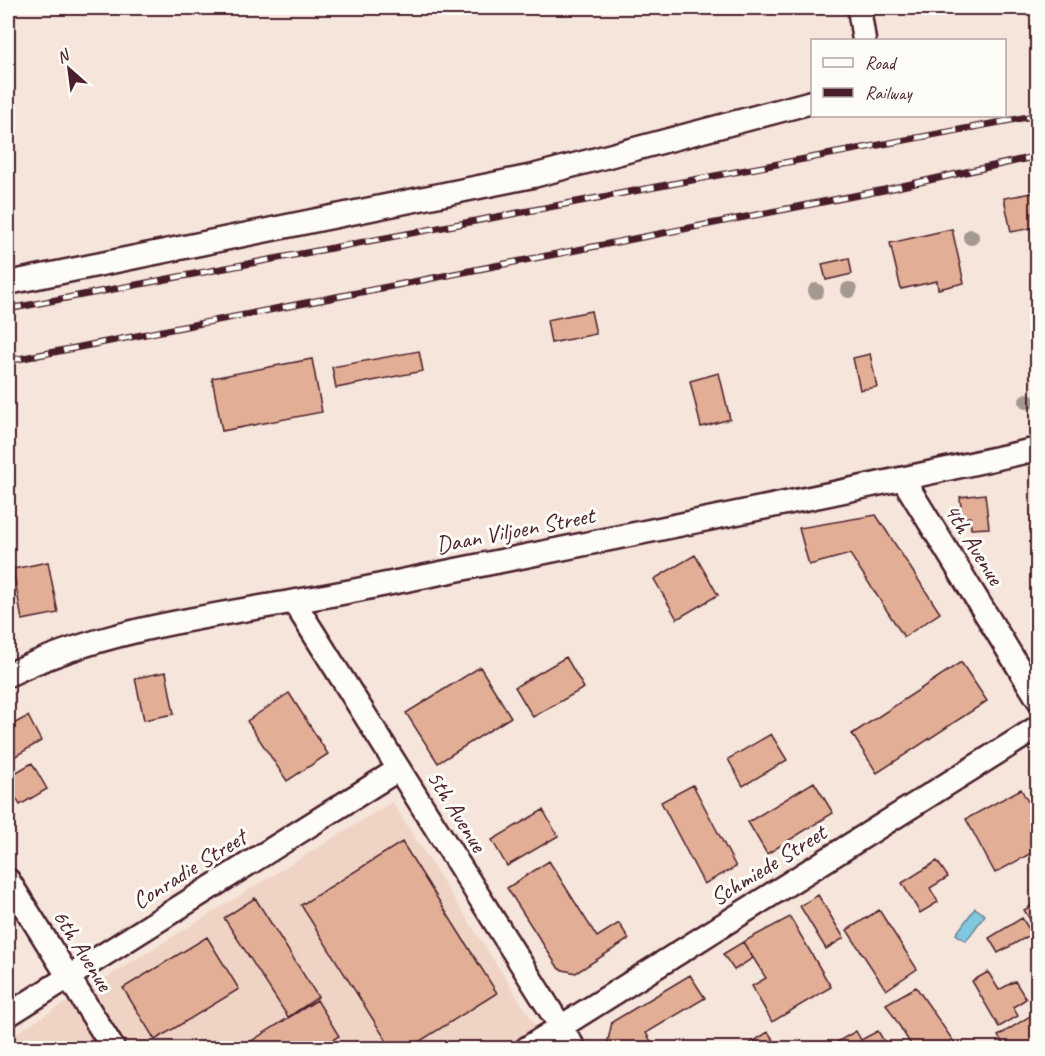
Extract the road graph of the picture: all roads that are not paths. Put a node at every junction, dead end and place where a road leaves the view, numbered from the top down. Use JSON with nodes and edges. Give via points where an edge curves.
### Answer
{"nodes":[{"id":1,"x":859,"y":8,"type":"edge"},
{"id":2,"x":864,"y":39,"type":"edge"},
{"id":3,"x":811,"y":103,"type":"edge"},
{"id":4,"x":8,"y":283,"type":"edge"},
{"id":5,"x":1038,"y":449,"type":"edge"},
{"id":6,"x":903,"y":479,"type":"junction"},
{"id":7,"x":294,"y":602,"type":"junction"},
{"id":8,"x":8,"y":675,"type":"edge"},
{"id":9,"x":1038,"y":699,"type":"edge"},
{"id":10,"x":1038,"y":727,"type":"edge"},
{"id":11,"x":399,"y":769,"type":"junction"},
{"id":12,"x":8,"y":880,"type":"edge"},
{"id":13,"x":68,"y":978,"type":"junction"},
{"id":14,"x":8,"y":1015,"type":"edge"},
{"id":15,"x":561,"y":1028,"type":"junction"},
{"id":16,"x":113,"y":1048,"type":"edge"},
{"id":17,"x":527,"y":1048,"type":"edge"},
{"id":18,"x":574,"y":1048,"type":"edge"}],
"edges":[{"from":1,"to":2,"type":"street"},
{"from":3,"to":4,"type":"street","via":[[533,176]]},
{"from":5,"to":6,"type":"street","name":"Daan Viljoen Street"},
{"from":6,"to":7,"type":"street","name":"Daan Viljoen Street"},
{"from":6,"to":9,"type":"street","name":"4th Avenue"},
{"from":7,"to":8,"type":"street","name":"Daan Viljoen Street","via":[[183,621],[94,642]]},
{"from":7,"to":11,"type":"street","name":"5th Avenue"},
{"from":10,"to":15,"type":"street","name":"Schmiede Street"},
{"from":11,"to":13,"type":"street","name":"Conradie Street"},
{"from":11,"to":15,"type":"street","name":"5th Avenue"},
{"from":12,"to":13,"type":"street","name":"6th Avenue"},
{"from":13,"to":14,"type":"street","name":"Conradie Street"},
{"from":13,"to":16,"type":"street","name":"6th Avenue"},
{"from":15,"to":17,"type":"street","name":"Schmiede Street"},
{"from":15,"to":18,"type":"street","name":"5th Avenue"}]}
